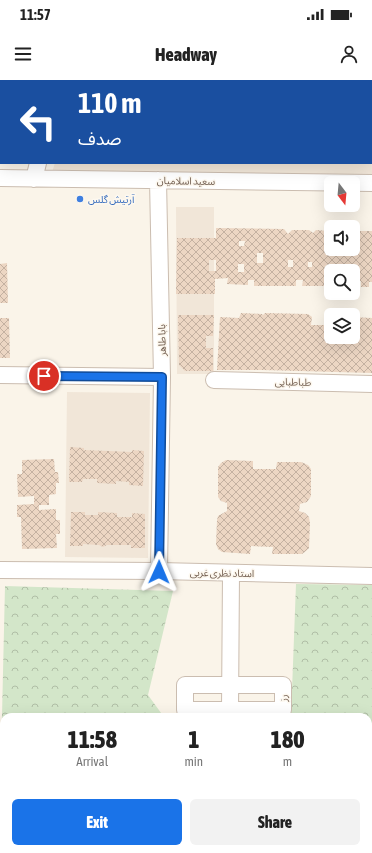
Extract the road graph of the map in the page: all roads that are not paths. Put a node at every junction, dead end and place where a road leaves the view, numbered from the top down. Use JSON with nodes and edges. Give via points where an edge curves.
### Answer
{"nodes":[{"id":1,"x":38,"y":164,"type":"edge"},
{"id":2,"x":0,"y":178,"type":"edge"},
{"id":3,"x":34,"y":179,"type":"junction"},
{"id":4,"x":158,"y":180,"type":"junction"},
{"id":5,"x":372,"y":183,"type":"edge"},
{"id":6,"x":0,"y":375,"type":"edge"},
{"id":7,"x":162,"y":377,"type":"junction"},
{"id":8,"x":214,"y":380,"type":"dead end"},
{"id":9,"x":372,"y":384,"type":"edge"},
{"id":10,"x":0,"y":570,"type":"edge"},
{"id":11,"x":159,"y":572,"type":"junction"},
{"id":12,"x":231,"y":573,"type":"junction"},
{"id":13,"x":372,"y":576,"type":"edge"},
{"id":14,"x":230,"y":685,"type":"junction"},
{"id":15,"x":230,"y":710,"type":"junction"}],
"edges":[{"from":1,"to":3,"type":"street"},
{"from":2,"to":3,"type":"street","name":"سعید اسلامیان"},
{"from":3,"to":4,"type":"street","name":"سعید اسلامیان"},
{"from":4,"to":5,"type":"street","name":"سعید اسلامیان"},
{"from":4,"to":7,"type":"street","name":"بابا طاهر"},
{"from":6,"to":7,"type":"street"},
{"from":7,"to":11,"type":"street","name":"بابا طاهر"},
{"from":8,"to":9,"type":"street","name":"طباطبایی"},
{"from":10,"to":11,"type":"street","name":"استاد نظری غربی"},
{"from":11,"to":12,"type":"street","name":"استاد نظری غربی"},
{"from":12,"to":13,"type":"street","name":"استاد نظری غربی"},
{"from":12,"to":14,"type":"street"},
{"from":14,"to":15,"type":"street"},
{"from":14,"to":15,"type":"street","name":"رز","via":[[185,685],[185,710]]},
{"from":14,"to":15,"type":"street","name":"رز","via":[[283,685],[283,710]]}]}
